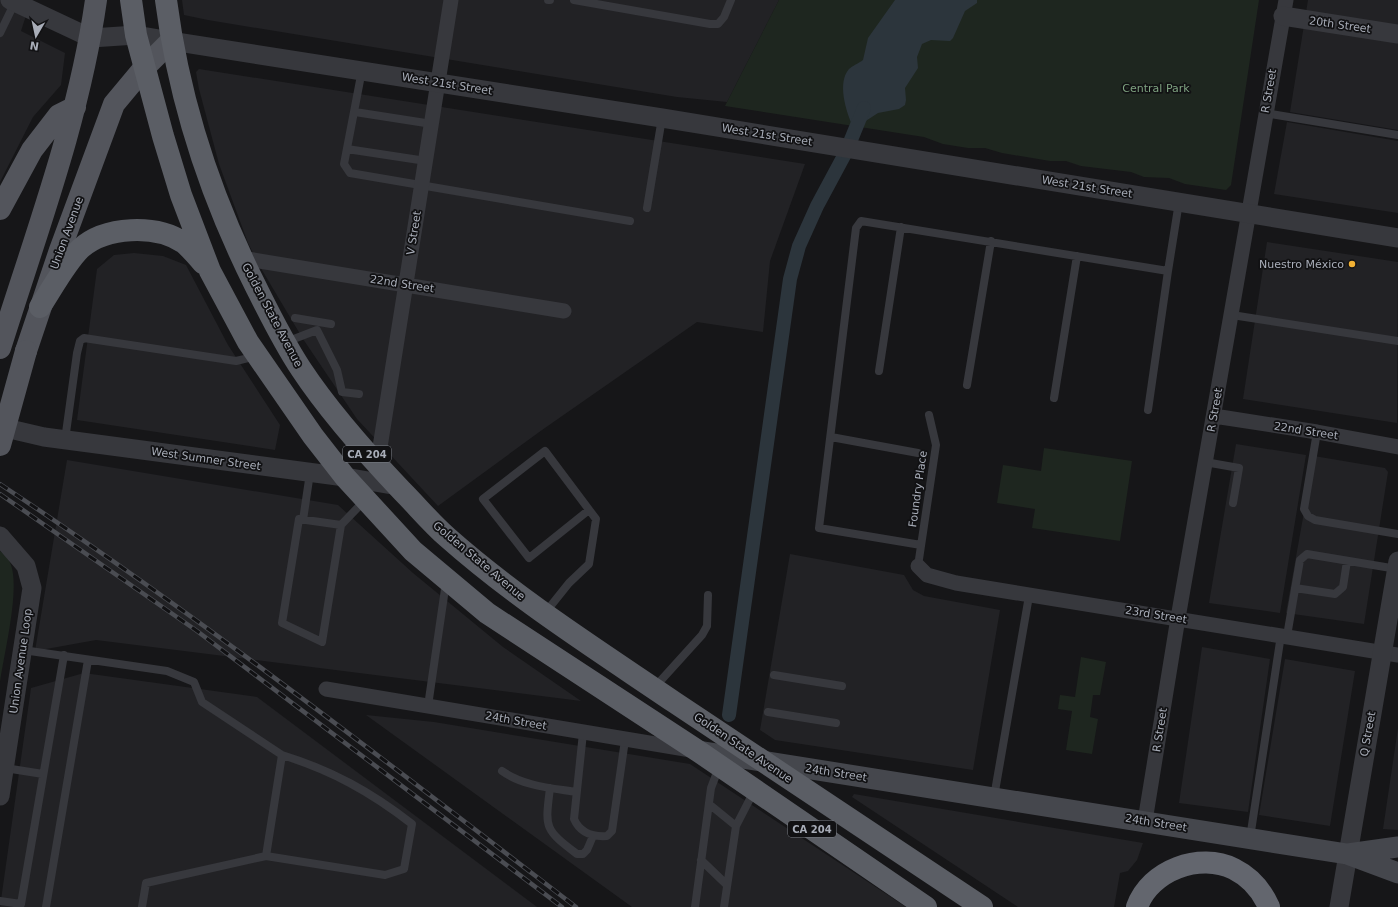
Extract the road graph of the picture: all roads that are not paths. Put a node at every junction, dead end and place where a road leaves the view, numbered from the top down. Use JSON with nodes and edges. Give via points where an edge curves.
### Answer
{"nodes":[{"id":1,"x":96,"y":0,"type":"edge"},
{"id":2,"x":131,"y":0,"type":"edge"},
{"id":3,"x":166,"y":0,"type":"edge"},
{"id":4,"x":451,"y":0,"type":"edge"},
{"id":5,"x":574,"y":0,"type":"edge"},
{"id":6,"x":731,"y":0,"type":"edge"},
{"id":7,"x":23,"y":3,"type":"edge"},
{"id":8,"x":1284,"y":8,"type":"edge"},
{"id":9,"x":0,"y":33,"type":"edge"},
{"id":10,"x":1398,"y":34,"type":"edge"},
{"id":11,"x":136,"y":35,"type":"junction"},
{"id":12,"x":91,"y":38,"type":"junction"},
{"id":13,"x":172,"y":41,"type":"junction"},
{"id":14,"x":144,"y":68,"type":"junction"},
{"id":15,"x":362,"y":70,"type":"junction"},
{"id":16,"x":438,"y":82,"type":"junction"},
{"id":17,"x":75,"y":107,"type":"junction"},
{"id":18,"x":355,"y":112,"type":"junction"},
{"id":19,"x":1266,"y":113,"type":"junction"},
{"id":20,"x":662,"y":118,"type":"junction"},
{"id":21,"x":432,"y":124,"type":"junction"},
{"id":22,"x":1398,"y":135,"type":"edge"},
{"id":23,"x":347,"y":149,"type":"junction"},
{"id":24,"x":426,"y":161,"type":"junction"},
{"id":25,"x":422,"y":187,"type":"junction"},
{"id":26,"x":1179,"y":202,"type":"junction"},
{"id":27,"x":647,"y":208,"type":"dead end"},
{"id":28,"x":0,"y":209,"type":"edge"},
{"id":29,"x":1248,"y":213,"type":"junction"},
{"id":30,"x":630,"y":221,"type":"dead end"},
{"id":31,"x":901,"y":227,"type":"junction"},
{"id":32,"x":1398,"y":238,"type":"edge"},
{"id":33,"x":991,"y":242,"type":"junction"},
{"id":34,"x":1077,"y":256,"type":"junction"},
{"id":35,"x":241,"y":258,"type":"junction"},
{"id":36,"x":1168,"y":270,"type":"junction"},
{"id":37,"x":210,"y":271,"type":"junction"},
{"id":38,"x":406,"y":284,"type":"junction"},
{"id":39,"x":40,"y":307,"type":"junction"},
{"id":40,"x":564,"y":311,"type":"dead end"},
{"id":41,"x":1232,"y":315,"type":"junction"},
{"id":42,"x":295,"y":318,"type":"dead end"},
{"id":43,"x":331,"y":324,"type":"dead end"},
{"id":44,"x":318,"y":326,"type":"junction"},
{"id":45,"x":1398,"y":341,"type":"edge"},
{"id":46,"x":286,"y":343,"type":"junction"},
{"id":47,"x":1,"y":346,"type":"edge"},
{"id":48,"x":258,"y":356,"type":"junction"},
{"id":49,"x":879,"y":371,"type":"dead end"},
{"id":50,"x":967,"y":385,"type":"dead end"},
{"id":51,"x":359,"y":394,"type":"dead end"},
{"id":52,"x":1054,"y":398,"type":"dead end"},
{"id":53,"x":1148,"y":410,"type":"dead end"},
{"id":54,"x":929,"y":415,"type":"dead end"},
{"id":55,"x":1214,"y":416,"type":"junction"},
{"id":56,"x":1317,"y":432,"type":"junction"},
{"id":57,"x":5,"y":433,"type":"edge"},
{"id":58,"x":831,"y":437,"type":"junction"},
{"id":59,"x":65,"y":440,"type":"junction"},
{"id":60,"x":1398,"y":447,"type":"edge"},
{"id":61,"x":918,"y":453,"type":"dead end"},
{"id":62,"x":1205,"y":462,"type":"junction"},
{"id":63,"x":377,"y":466,"type":"junction"},
{"id":64,"x":310,"y":473,"type":"junction"},
{"id":65,"x":344,"y":477,"type":"junction"},
{"id":66,"x":398,"y":486,"type":"junction"},
{"id":67,"x":365,"y":500,"type":"junction"},
{"id":68,"x":1233,"y":503,"type":"dead end"},
{"id":69,"x":590,"y":510,"type":"junction"},
{"id":70,"x":303,"y":520,"type":"junction"},
{"id":71,"x":341,"y":525,"type":"junction"},
{"id":72,"x":1398,"y":534,"type":"edge"},
{"id":73,"x":0,"y":536,"type":"edge"},
{"id":74,"x":921,"y":545,"type":"junction"},
{"id":75,"x":1347,"y":561,"type":"junction"},
{"id":76,"x":1397,"y":565,"type":"edge"},
{"id":77,"x":918,"y":566,"type":"joint"},
{"id":78,"x":446,"y":579,"type":"junction"},
{"id":79,"x":1295,"y":588,"type":"junction"},
{"id":80,"x":708,"y":595,"type":"dead end"},
{"id":81,"x":1029,"y":596,"type":"junction"},
{"id":82,"x":544,"y":614,"type":"junction"},
{"id":83,"x":1178,"y":618,"type":"junction"},
{"id":84,"x":1284,"y":636,"type":"junction"},
{"id":85,"x":23,"y":650,"type":"junction"},
{"id":86,"x":1390,"y":653,"type":"edge"},
{"id":87,"x":64,"y":656,"type":"junction"},
{"id":88,"x":88,"y":660,"type":"junction"},
{"id":89,"x":774,"y":675,"type":"dead end"},
{"id":90,"x":842,"y":686,"type":"dead end"},
{"id":91,"x":654,"y":688,"type":"junction"},
{"id":92,"x":326,"y":689,"type":"dead end"},
{"id":93,"x":428,"y":706,"type":"junction"},
{"id":94,"x":768,"y":712,"type":"dead end"},
{"id":95,"x":836,"y":723,"type":"dead end"},
{"id":96,"x":583,"y":733,"type":"junction"},
{"id":97,"x":625,"y":740,"type":"junction"},
{"id":98,"x":698,"y":751,"type":"junction"},
{"id":99,"x":282,"y":755,"type":"junction"},
{"id":100,"x":762,"y":762,"type":"junction"},
{"id":101,"x":719,"y":766,"type":"junction"},
{"id":102,"x":5,"y":768,"type":"junction"},
{"id":103,"x":502,"y":771,"type":"dead end"},
{"id":104,"x":43,"y":774,"type":"junction"},
{"id":105,"x":550,"y":788,"type":"junction"},
{"id":106,"x":755,"y":790,"type":"junction"},
{"id":107,"x":576,"y":792,"type":"junction"},
{"id":108,"x":0,"y":796,"type":"edge"},
{"id":109,"x":994,"y":797,"type":"junction"},
{"id":110,"x":709,"y":804,"type":"junction"},
{"id":111,"x":1145,"y":821,"type":"junction"},
{"id":112,"x":736,"y":826,"type":"junction"},
{"id":113,"x":593,"y":836,"type":"junction"},
{"id":114,"x":1250,"y":838,"type":"junction"},
{"id":115,"x":1398,"y":847,"type":"edge"},
{"id":116,"x":1347,"y":854,"type":"junction"},
{"id":117,"x":266,"y":856,"type":"junction"},
{"id":118,"x":701,"y":860,"type":"junction"},
{"id":119,"x":1398,"y":873,"type":"edge"},
{"id":120,"x":727,"y":885,"type":"junction"},
{"id":121,"x":0,"y":901,"type":"edge"},
{"id":122,"x":22,"y":906,"type":"edge"},
{"id":123,"x":46,"y":907,"type":"edge"},
{"id":124,"x":142,"y":907,"type":"edge"},
{"id":125,"x":695,"y":907,"type":"edge"},
{"id":126,"x":724,"y":907,"type":"edge"},
{"id":127,"x":926,"y":907,"type":"edge"},
{"id":128,"x":982,"y":907,"type":"edge"},
{"id":129,"x":1137,"y":907,"type":"edge"},
{"id":130,"x":1269,"y":907,"type":"edge"},
{"id":131,"x":1339,"y":907,"type":"edge"}],
"edges":[{"from":1,"to":12,"type":"main road"},
{"from":2,"to":11,"type":"highway","number":"CA 204"},
{"from":3,"to":13,"type":"highway","name":"Golden State Avenue","number":"CA 204"},
{"from":4,"to":16,"type":"street","name":"V Street"},
{"from":5,"to":6,"type":"lane","via":[[710,24],[718,24]]},
{"from":7,"to":9,"type":"lane"},
{"from":7,"to":12,"type":"street"},
{"from":8,"to":10,"type":"street","name":"20th Street"},
{"from":8,"to":19,"type":"street","name":"R Street"},
{"from":11,"to":12,"type":"street","name":"West 21st Street"},
{"from":11,"to":13,"type":"street","name":"West 21st Street"},
{"from":11,"to":14,"type":"highway","number":"CA 204"},
{"from":12,"to":17,"type":"main road"},
{"from":13,"to":14,"type":"main road","name":"Union Avenue"},
{"from":13,"to":15,"type":"street","name":"West 21st Street"},
{"from":13,"to":35,"type":"highway","name":"Golden State Avenue","number":"CA 204","via":[[194,133],[212,191]]},
{"from":14,"to":37,"type":"highway","number":"CA 204","via":[[181,195]]},
{"from":14,"to":39,"type":"main road","name":"Union Avenue","via":[[114,104]]},
{"from":15,"to":16,"type":"street","name":"West 21st Street"},
{"from":15,"to":18,"type":"lane"},
{"from":16,"to":20,"type":"street","name":"West 21st Street"},
{"from":16,"to":21,"type":"street","name":"V Street"},
{"from":17,"to":28,"type":"main road","via":[[59,115],[32,150]]},
{"from":17,"to":47,"type":"main road","via":[[53,187]]},
{"from":18,"to":21,"type":"lane"},
{"from":18,"to":23,"type":"lane"},
{"from":19,"to":22,"type":"lane"},
{"from":19,"to":29,"type":"street","name":"R Street"},
{"from":20,"to":26,"type":"street","name":"West 21st Street"},
{"from":20,"to":27,"type":"lane"},
{"from":21,"to":24,"type":"street","name":"V Street"},
{"from":23,"to":24,"type":"lane"},
{"from":23,"to":25,"type":"lane","via":[[344,164],[350,173]]},
{"from":24,"to":25,"type":"street","name":"V Street"},
{"from":25,"to":30,"type":"lane"},
{"from":25,"to":38,"type":"street","name":"V Street"},
{"from":26,"to":29,"type":"street","name":"West 21st Street"},
{"from":26,"to":36,"type":"lane"},
{"from":29,"to":32,"type":"street","name":"West 21st Street"},
{"from":29,"to":41,"type":"street","name":"R Street"},
{"from":31,"to":33,"type":"lane"},
{"from":31,"to":49,"type":"lane"},
{"from":31,"to":58,"type":"lane","via":[[861,221],[856,228]]},
{"from":33,"to":34,"type":"lane"},
{"from":33,"to":50,"type":"lane"},
{"from":34,"to":36,"type":"lane"},
{"from":34,"to":52,"type":"lane"},
{"from":35,"to":38,"type":"street","name":"22nd Street"},
{"from":35,"to":46,"type":"highway","name":"Golden State Avenue","number":"CA 204"},
{"from":36,"to":53,"type":"lane"},
{"from":37,"to":39,"type":"highway","via":[[192,250],[174,238],[137,230],[118,231],[104,235],[80,249]]},
{"from":37,"to":48,"type":"highway","number":"CA 204"},
{"from":38,"to":40,"type":"street","name":"22nd Street"},
{"from":38,"to":63,"type":"street","name":"V Street"},
{"from":39,"to":57,"type":"main road","name":"Union Avenue","bridge":true},
{"from":41,"to":45,"type":"lane"},
{"from":41,"to":55,"type":"street","name":"R Street"},
{"from":42,"to":44,"type":"lane"},
{"from":43,"to":44,"type":"lane"},
{"from":44,"to":46,"type":"lane"},
{"from":44,"to":51,"type":"lane","via":[[338,370],[342,392]]},
{"from":46,"to":63,"type":"highway","name":"Golden State Avenue","number":"CA 204","via":[[300,368]]},
{"from":48,"to":59,"type":"lane","via":[[236,362],[84,338],[80,341],[77,353]]},
{"from":48,"to":65,"type":"highway","number":"CA 204"},
{"from":54,"to":74,"type":"lane","name":"Foundry Place","via":[[936,445]]},
{"from":55,"to":56,"type":"street","name":"22nd Street"},
{"from":55,"to":62,"type":"street","name":"R Street"},
{"from":56,"to":60,"type":"street","name":"22nd Street"},
{"from":56,"to":72,"type":"lane","via":[[1304,509],[1308,516],[1316,520]]},
{"from":57,"to":59,"type":"street","name":"West Sumner Street"},
{"from":58,"to":61,"type":"lane"},
{"from":58,"to":74,"type":"lane","via":[[819,528]]},
{"from":59,"to":64,"type":"street","name":"West Sumner Street"},
{"from":62,"to":68,"type":"lane","via":[[1239,468]]},
{"from":62,"to":83,"type":"street","name":"R Street"},
{"from":63,"to":66,"type":"highway","name":"Golden State Avenue","number":"CA 204"},
{"from":64,"to":65,"type":"street","name":"West Sumner Street"},
{"from":64,"to":70,"type":"lane"},
{"from":65,"to":66,"type":"street","name":"West Sumner Street"},
{"from":65,"to":67,"type":"highway","number":"CA 204"},
{"from":66,"to":82,"type":"highway","name":"Golden State Avenue","number":"CA 204","via":[[445,535],[513,592]]},
{"from":67,"to":71,"type":"lane"},
{"from":67,"to":78,"type":"highway","number":"CA 204","via":[[412,551]]},
{"from":69,"to":69,"type":"lane","via":[[545,451],[483,499],[529,558]]},
{"from":69,"to":82,"type":"lane","via":[[596,519],[589,564],[569,583]]},
{"from":70,"to":71,"type":"lane"},
{"from":70,"to":71,"type":"lane","via":[[299,519],[282,623],[322,642]]},
{"from":73,"to":85,"type":"street","name":"Union Avenue Loop","via":[[26,566],[32,588]]},
{"from":74,"to":77,"type":"lane","name":"Foundry Place"},
{"from":75,"to":76,"type":"lane"},
{"from":75,"to":79,"type":"lane","via":[[1343,587],[1336,594]]},
{"from":75,"to":79,"type":"lane","via":[[1307,554],[1302,556]]},
{"from":76,"to":86,"type":"street","name":"Q Street"},
{"from":77,"to":81,"type":"street","name":"23rd Street","via":[[927,575],[956,583]]},
{"from":78,"to":93,"type":"lane"},
{"from":78,"to":98,"type":"highway","number":"CA 204","via":[[487,613]]},
{"from":79,"to":84,"type":"lane"},
{"from":80,"to":91,"type":"lane","via":[[706,626],[702,635]]},
{"from":81,"to":83,"type":"street","name":"23rd Street"},
{"from":81,"to":109,"type":"lane"},
{"from":82,"to":91,"type":"highway","name":"Golden State Avenue","number":"CA 204"},
{"from":83,"to":84,"type":"street","name":"23rd Street"},
{"from":83,"to":111,"type":"street","name":"R Street"},
{"from":84,"to":86,"type":"street","name":"23rd Street"},
{"from":84,"to":114,"type":"lane"},
{"from":85,"to":87,"type":"lane"},
{"from":85,"to":102,"type":"street","name":"Union Avenue Loop"},
{"from":86,"to":116,"type":"street","name":"Q Street"},
{"from":87,"to":88,"type":"lane"},
{"from":87,"to":104,"type":"lane"},
{"from":88,"to":99,"type":"lane","via":[[167,671],[194,682],[202,702]]},
{"from":88,"to":123,"type":"lane"},
{"from":89,"to":90,"type":"lane"},
{"from":91,"to":100,"type":"highway","name":"Golden State Avenue","number":"CA 204"},
{"from":92,"to":93,"type":"street","name":"24th Street"},
{"from":93,"to":96,"type":"street","name":"24th Street"},
{"from":94,"to":95,"type":"lane"},
{"from":96,"to":97,"type":"street","name":"24th Street"},
{"from":96,"to":107,"type":"lane"},
{"from":97,"to":98,"type":"street","name":"24th Street"},
{"from":97,"to":113,"type":"lane","via":[[612,830],[607,836]]},
{"from":98,"to":100,"type":"main road","name":"24th Street"},
{"from":98,"to":101,"type":"highway","number":"CA 204"},
{"from":99,"to":117,"type":"lane"},
{"from":99,"to":117,"type":"lane","via":[[332,773],[385,803],[412,824],[404,869],[385,875]]},
{"from":100,"to":109,"type":"main road","name":"24th Street"},
{"from":100,"to":128,"type":"highway","name":"Golden State Avenue","number":"CA 204"},
{"from":101,"to":106,"type":"highway","number":"CA 204"},
{"from":101,"to":110,"type":"lane"},
{"from":102,"to":104,"type":"lane"},
{"from":102,"to":108,"type":"street","name":"Union Avenue Loop"},
{"from":103,"to":105,"type":"lane","via":[[517,780]]},
{"from":104,"to":122,"type":"lane"},
{"from":105,"to":107,"type":"lane"},
{"from":105,"to":113,"type":"lane","via":[[547,823],[550,831],[577,854],[583,854],[587,850]]},
{"from":106,"to":112,"type":"lane"},
{"from":106,"to":127,"type":"highway","number":"CA 204"},
{"from":107,"to":113,"type":"lane","via":[[574,819],[577,828]]},
{"from":109,"to":111,"type":"main road","name":"24th Street"},
{"from":110,"to":112,"type":"lane"},
{"from":110,"to":118,"type":"lane"},
{"from":111,"to":114,"type":"main road","name":"24th Street"},
{"from":112,"to":120,"type":"lane"},
{"from":114,"to":116,"type":"main road","name":"24th Street"},
{"from":115,"to":116,"type":"main road","name":"24th Street"},
{"from":116,"to":119,"type":"main road","name":"24th Street"},
{"from":116,"to":131,"type":"street","name":"Q Street"},
{"from":117,"to":124,"type":"lane","via":[[146,883]]},
{"from":118,"to":120,"type":"lane"},
{"from":118,"to":125,"type":"lane"},
{"from":120,"to":126,"type":"lane"},
{"from":121,"to":122,"type":"lane"},
{"from":129,"to":130,"type":"highway","via":[[1147,889],[1164,874],[1191,864],[1218,864],[1234,869],[1248,878]]}]}
